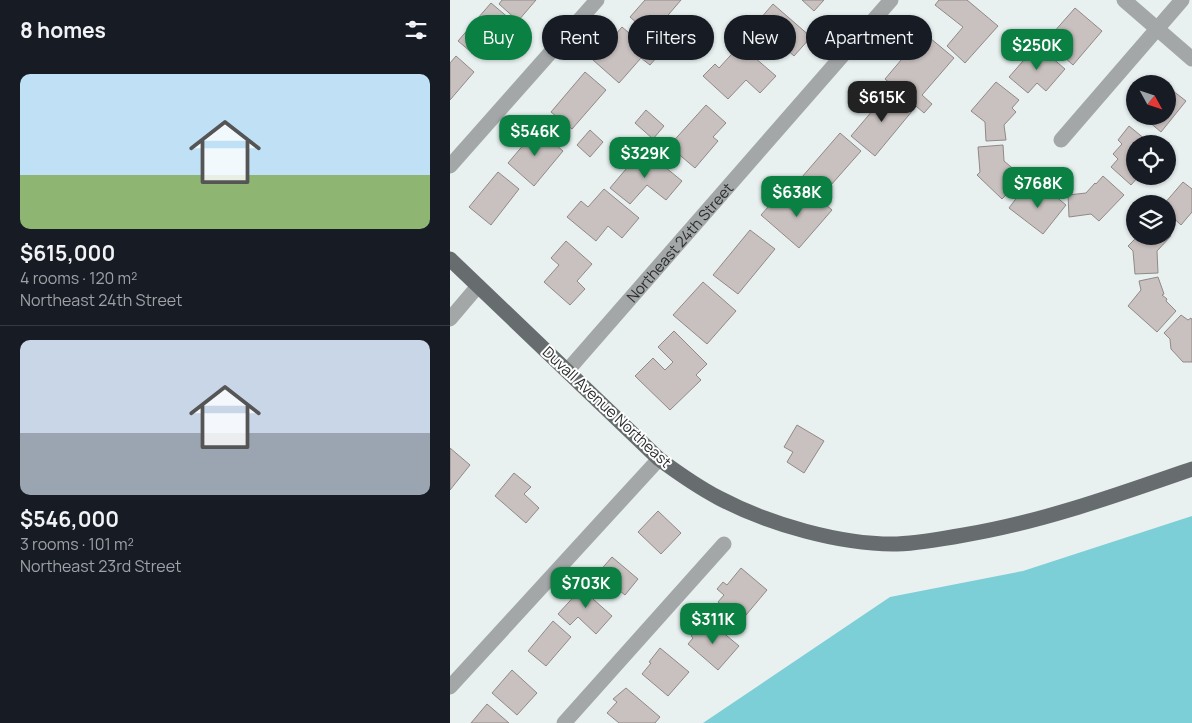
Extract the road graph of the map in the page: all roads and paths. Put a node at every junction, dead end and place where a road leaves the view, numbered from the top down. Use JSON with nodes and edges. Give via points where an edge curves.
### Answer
{"nodes":[{"id":1,"x":597,"y":0,"type":"edge"},
{"id":2,"x":892,"y":0,"type":"edge"},
{"id":3,"x":1124,"y":0,"type":"edge"},
{"id":4,"x":1182,"y":0,"type":"edge"},
{"id":5,"x":1157,"y":28,"type":"junction"},
{"id":6,"x":1192,"y":59,"type":"edge"},
{"id":7,"x":1061,"y":140,"type":"dead end"},
{"id":8,"x":450,"y":166,"type":"edge"},
{"id":9,"x":450,"y":260,"type":"edge"},
{"id":10,"x":478,"y":286,"type":"junction"},
{"id":11,"x":450,"y":318,"type":"edge"},
{"id":12,"x":567,"y":371,"type":"junction"},
{"id":13,"x":659,"y":459,"type":"junction"},
{"id":14,"x":1192,"y":469,"type":"edge"},
{"id":15,"x":724,"y":544,"type":"dead end"},
{"id":16,"x":450,"y":686,"type":"edge"},
{"id":17,"x":564,"y":723,"type":"edge"}],
"edges":[{"from":1,"to":8,"type":"street"},
{"from":2,"to":12,"type":"street","name":"Northeast 24th Street"},
{"from":3,"to":5,"type":"street"},
{"from":4,"to":5,"type":"street"},
{"from":5,"to":6,"type":"street"},
{"from":5,"to":7,"type":"street"},
{"from":9,"to":10,"type":"main road","name":"Duvall Avenue Northeast"},
{"from":10,"to":11,"type":"street"},
{"from":10,"to":12,"type":"main road","name":"Duvall Avenue Northeast"},
{"from":12,"to":13,"type":"main road","name":"Duvall Avenue Northeast"},
{"from":13,"to":14,"type":"main road","name":"Duvall Avenue Northeast","via":[[720,498],[773,522],[818,534],[896,544],[996,530],[1062,513]]},
{"from":13,"to":16,"type":"street"},
{"from":15,"to":17,"type":"street"}]}
